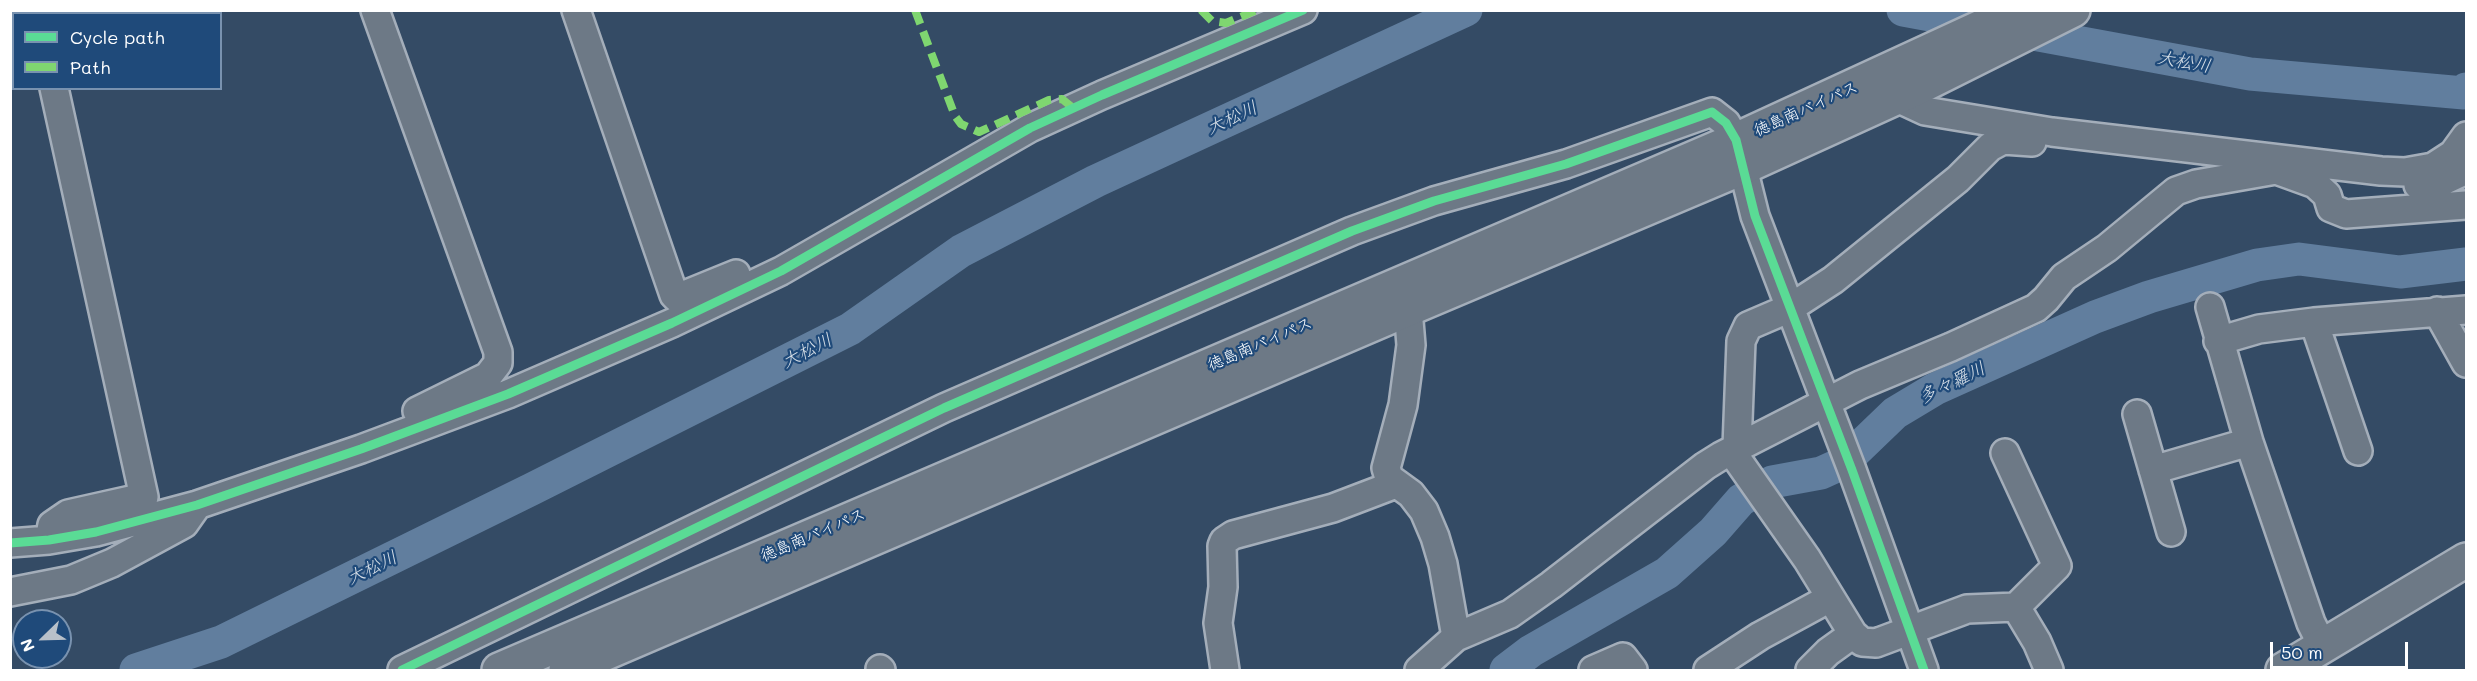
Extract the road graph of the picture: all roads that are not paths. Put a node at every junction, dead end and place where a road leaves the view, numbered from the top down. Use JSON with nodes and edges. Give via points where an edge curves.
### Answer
{"nodes":[{"id":1,"x":375,"y":10,"type":"edge"},
{"id":2,"x":576,"y":10,"type":"edge"},
{"id":3,"x":1303,"y":10,"type":"edge"},
{"id":4,"x":2018,"y":10,"type":"edge"},
{"id":5,"x":2073,"y":10,"type":"edge"},
{"id":6,"x":54,"y":90,"type":"edge"},
{"id":7,"x":1905,"y":94,"type":"junction"},
{"id":8,"x":2052,"y":132,"type":"junction"},
{"id":9,"x":2462,"y":152,"type":"edge"},
{"id":10,"x":1740,"y":154,"type":"junction"},
{"id":11,"x":2280,"y":166,"type":"junction"},
{"id":12,"x":2466,"y":205,"type":"edge"},
{"id":13,"x":781,"y":272,"type":"junction"},
{"id":14,"x":2210,"y":307,"type":"dead end"},
{"id":15,"x":1790,"y":308,"type":"junction"},
{"id":16,"x":1408,"y":309,"type":"junction"},
{"id":17,"x":2466,"y":310,"type":"edge"},
{"id":18,"x":2437,"y":311,"type":"junction"},
{"id":19,"x":2314,"y":322,"type":"junction"},
{"id":20,"x":2218,"y":341,"type":"junction"},
{"id":21,"x":2466,"y":360,"type":"edge"},
{"id":22,"x":1826,"y":401,"type":"junction"},
{"id":23,"x":2137,"y":414,"type":"dead end"},
{"id":24,"x":403,"y":433,"type":"junction"},
{"id":25,"x":2250,"y":442,"type":"junction"},
{"id":26,"x":1735,"y":449,"type":"junction"},
{"id":27,"x":2358,"y":451,"type":"dead end"},
{"id":28,"x":2005,"y":453,"type":"dead end"},
{"id":29,"x":2153,"y":470,"type":"junction"},
{"id":30,"x":1396,"y":484,"type":"junction"},
{"id":31,"x":197,"y":505,"type":"junction"},
{"id":32,"x":2171,"y":532,"type":"dead end"},
{"id":33,"x":49,"y":540,"type":"junction"},
{"id":34,"x":10,"y":543,"type":"edge"},
{"id":35,"x":2466,"y":560,"type":"edge"},
{"id":36,"x":10,"y":592,"type":"edge"},
{"id":37,"x":1830,"y":598,"type":"junction"},
{"id":38,"x":2016,"y":607,"type":"junction"},
{"id":39,"x":1911,"y":631,"type":"junction"},
{"id":40,"x":1853,"y":634,"type":"junction"},
{"id":41,"x":1456,"y":638,"type":"junction"},
{"id":42,"x":2323,"y":647,"type":"junction"},
{"id":43,"x":402,"y":670,"type":"edge"},
{"id":44,"x":499,"y":670,"type":"edge"},
{"id":45,"x":566,"y":670,"type":"edge"},
{"id":46,"x":1225,"y":670,"type":"edge"},
{"id":47,"x":1419,"y":670,"type":"edge"},
{"id":48,"x":1593,"y":670,"type":"edge"},
{"id":49,"x":1633,"y":670,"type":"edge"},
{"id":50,"x":1708,"y":670,"type":"edge"},
{"id":51,"x":1810,"y":670,"type":"edge"},
{"id":52,"x":1924,"y":670,"type":"edge"},
{"id":53,"x":2049,"y":670,"type":"edge"},
{"id":54,"x":2283,"y":670,"type":"edge"}],
"edges":[{"from":1,"to":24,"type":"street","via":[[498,352],[498,363],[488,376],[402,417]]},
{"from":2,"to":13,"type":"street","via":[[674,295],[678,298],[773,261]]},
{"from":3,"to":13,"type":"street","via":[[1030,128]]},
{"from":4,"to":10,"type":"main road","name":"徳島南バイパス","via":[[1863,83]]},
{"from":5,"to":7,"type":"main road","name":"徳島南バイパス"},
{"from":6,"to":33,"type":"street","via":[[144,497],[68,514],[51,525]]},
{"from":7,"to":8,"type":"street","via":[[1925,111]]},
{"from":7,"to":10,"type":"main road","name":"徳島南バイパス"},
{"from":8,"to":11,"type":"street"},
{"from":8,"to":15,"type":"street","via":[[2049,139],[2036,143],[2003,140],[1990,147],[1926,206],[1833,280]]},
{"from":9,"to":11,"type":"street","via":[[2433,167],[2405,171]]},
{"from":10,"to":15,"type":"street","via":[[1755,216]]},
{"from":10,"to":16,"type":"main road","name":"徳島南バイパス"},
{"from":10,"to":43,"type":"street","via":[[1726,123],[1712,112],[1566,164],[1434,201],[1352,231],[944,408]]},
{"from":10,"to":44,"type":"main road","name":"徳島南バイパス"},
{"from":11,"to":12,"type":"street","via":[[2315,184],[2327,195],[2331,208],[2346,214]]},
{"from":11,"to":22,"type":"street","via":[[2176,191],[2107,248],[2064,277],[2036,308]]},
{"from":13,"to":24,"type":"street","via":[[519,389]]},
{"from":14,"to":20,"type":"street"},
{"from":15,"to":22,"type":"street"},
{"from":15,"to":26,"type":"street","via":[[1756,322],[1744,332]]},
{"from":16,"to":30,"type":"street","via":[[1411,345],[1403,405],[1386,468]]},
{"from":16,"to":45,"type":"main road","name":"徳島南バイパス"},
{"from":17,"to":18,"type":"street"},
{"from":18,"to":19,"type":"street"},
{"from":18,"to":21,"type":"street"},
{"from":19,"to":20,"type":"street","via":[[2259,329]]},
{"from":19,"to":27,"type":"street"},
{"from":20,"to":25,"type":"street"},
{"from":22,"to":26,"type":"street"},
{"from":22,"to":39,"type":"street"},
{"from":23,"to":29,"type":"street"},
{"from":24,"to":31,"type":"street"},
{"from":25,"to":29,"type":"street"},
{"from":25,"to":42,"type":"street"},
{"from":26,"to":37,"type":"street"},
{"from":26,"to":41,"type":"street","via":[[1705,466],[1510,614]]},
{"from":28,"to":38,"type":"street","via":[[2057,566]]},
{"from":29,"to":32,"type":"street"},
{"from":30,"to":41,"type":"street","via":[[1411,494],[1424,511],[1436,537]]},
{"from":30,"to":46,"type":"street","via":[[1224,541],[1218,623]]},
{"from":31,"to":33,"type":"street","via":[[96,532]]},
{"from":31,"to":36,"type":"street","via":[[184,524],[112,563],[71,580]]},
{"from":33,"to":34,"type":"street"},
{"from":35,"to":42,"type":"main road"},
{"from":37,"to":40,"type":"street"},
{"from":37,"to":50,"type":"street"},
{"from":38,"to":39,"type":"street","via":[[1967,609]]},
{"from":38,"to":53,"type":"street"},
{"from":39,"to":40,"type":"street","via":[[1876,643],[1862,642]]},
{"from":39,"to":52,"type":"street"},
{"from":40,"to":51,"type":"street"},
{"from":41,"to":47,"type":"street"},
{"from":42,"to":54,"type":"main road"},
{"from":48,"to":49,"type":"street","via":[[1623,657]]}]}
